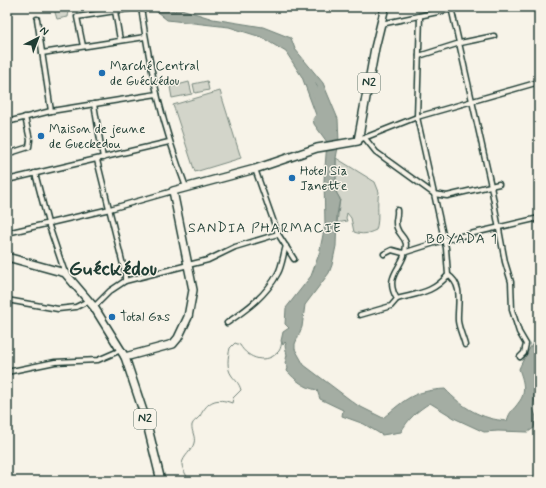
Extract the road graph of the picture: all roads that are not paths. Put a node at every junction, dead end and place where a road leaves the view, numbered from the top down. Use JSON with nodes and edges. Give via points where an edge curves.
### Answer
{"nodes":[{"id":1,"x":385,"y":7,"type":"edge"},
{"id":2,"x":451,"y":8,"type":"edge"},
{"id":3,"x":115,"y":11,"type":"junction"},
{"id":4,"x":420,"y":16,"type":"junction"},
{"id":5,"x":36,"y":19,"type":"dead end"},
{"id":6,"x":381,"y":24,"type":"junction"},
{"id":7,"x":494,"y":36,"type":"dead end"},
{"id":8,"x":145,"y":37,"type":"junction"},
{"id":9,"x":120,"y":40,"type":"junction"},
{"id":10,"x":460,"y":43,"type":"junction"},
{"id":11,"x":83,"y":46,"type":"junction"},
{"id":12,"x":42,"y":53,"type":"junction"},
{"id":13,"x":419,"y":56,"type":"junction"},
{"id":14,"x":539,"y":82,"type":"edge"},
{"id":15,"x":157,"y":94,"type":"junction"},
{"id":16,"x":472,"y":102,"type":"junction"},
{"id":17,"x":94,"y":104,"type":"junction"},
{"id":18,"x":51,"y":111,"type":"junction"},
{"id":19,"x":26,"y":117,"type":"junction"},
{"id":20,"x":418,"y":118,"type":"junction"},
{"id":21,"x":7,"y":122,"type":"edge"},
{"id":22,"x":361,"y":139,"type":"junction"},
{"id":23,"x":169,"y":142,"type":"junction"},
{"id":24,"x":7,"y":154,"type":"edge"},
{"id":25,"x":103,"y":158,"type":"junction"},
{"id":26,"x":97,"y":160,"type":"junction"},
{"id":27,"x":255,"y":169,"type":"junction"},
{"id":28,"x":35,"y":173,"type":"junction"},
{"id":29,"x":7,"y":180,"type":"edge"},
{"id":30,"x":499,"y":184,"type":"dead end"},
{"id":31,"x":491,"y":186,"type":"junction"},
{"id":32,"x":186,"y":187,"type":"junction"},
{"id":33,"x":173,"y":191,"type":"junction"},
{"id":34,"x":434,"y":194,"type":"junction"},
{"id":35,"x":110,"y":209,"type":"junction"},
{"id":36,"x":397,"y":210,"type":"dead end"},
{"id":37,"x":539,"y":218,"type":"edge"},
{"id":38,"x":7,"y":223,"type":"edge"},
{"id":39,"x":48,"y":223,"type":"junction"},
{"id":40,"x":499,"y":228,"type":"junction"},
{"id":41,"x":8,"y":233,"type":"edge"},
{"id":42,"x":278,"y":234,"type":"junction"},
{"id":43,"x":444,"y":240,"type":"junction"},
{"id":44,"x":286,"y":246,"type":"junction"},
{"id":45,"x":404,"y":253,"type":"junction"},
{"id":46,"x":384,"y":254,"type":"dead end"},
{"id":47,"x":7,"y":257,"type":"edge"},
{"id":48,"x":294,"y":259,"type":"dead end"},
{"id":49,"x":188,"y":265,"type":"junction"},
{"id":50,"x":65,"y":273,"type":"junction"},
{"id":51,"x":448,"y":275,"type":"junction"},
{"id":52,"x":125,"y":281,"type":"junction"},
{"id":53,"x":397,"y":299,"type":"junction"},
{"id":54,"x":7,"y":300,"type":"edge"},
{"id":55,"x":88,"y":301,"type":"junction"},
{"id":56,"x":94,"y":307,"type":"junction"},
{"id":57,"x":360,"y":315,"type":"dead end"},
{"id":58,"x":227,"y":323,"type":"dead end"},
{"id":59,"x":465,"y":345,"type":"dead end"},
{"id":60,"x":122,"y":350,"type":"junction"},
{"id":61,"x":125,"y":357,"type":"junction"},
{"id":62,"x":520,"y":357,"type":"dead end"},
{"id":63,"x":7,"y":372,"type":"edge"},
{"id":64,"x":161,"y":481,"type":"edge"}],
"edges":[{"from":1,"to":6,"type":"main road","number":"N2"},
{"from":2,"to":4,"type":"street"},
{"from":2,"to":10,"type":"street"},
{"from":3,"to":8,"type":"street","via":[[141,7]]},
{"from":3,"to":9,"type":"street"},
{"from":3,"to":11,"type":"street","via":[[77,17]]},
{"from":4,"to":6,"type":"street"},
{"from":4,"to":13,"type":"street"},
{"from":5,"to":12,"type":"street"},
{"from":6,"to":22,"type":"main road","number":"N2"},
{"from":7,"to":10,"type":"street"},
{"from":8,"to":9,"type":"street"},
{"from":8,"to":15,"type":"street"},
{"from":9,"to":11,"type":"street"},
{"from":10,"to":13,"type":"street"},
{"from":10,"to":16,"type":"street"},
{"from":11,"to":12,"type":"street"},
{"from":12,"to":18,"type":"street"},
{"from":13,"to":20,"type":"street"},
{"from":14,"to":16,"type":"street"},
{"from":15,"to":17,"type":"street"},
{"from":15,"to":23,"type":"street"},
{"from":16,"to":20,"type":"street"},
{"from":16,"to":31,"type":"street"},
{"from":17,"to":18,"type":"street"},
{"from":17,"to":25,"type":"street"},
{"from":18,"to":19,"type":"street"},
{"from":19,"to":21,"type":"street"},
{"from":19,"to":24,"type":"street","via":[[29,147]]},
{"from":20,"to":22,"type":"street"},
{"from":20,"to":34,"type":"street"},
{"from":22,"to":27,"type":"main road","via":[[317,148]]},
{"from":22,"to":34,"type":"street"},
{"from":23,"to":25,"type":"street"},
{"from":23,"to":32,"type":"street"},
{"from":25,"to":26,"type":"street"},
{"from":26,"to":28,"type":"street"},
{"from":26,"to":35,"type":"street"},
{"from":27,"to":32,"type":"main road"},
{"from":27,"to":42,"type":"street"},
{"from":28,"to":29,"type":"street"},
{"from":28,"to":39,"type":"street"},
{"from":30,"to":31,"type":"street"},
{"from":31,"to":34,"type":"street","via":[[447,196]]},
{"from":31,"to":40,"type":"street"},
{"from":32,"to":33,"type":"main road"},
{"from":33,"to":35,"type":"street"},
{"from":33,"to":49,"type":"main road"},
{"from":34,"to":43,"type":"street"},
{"from":35,"to":39,"type":"street"},
{"from":35,"to":52,"type":"street"},
{"from":36,"to":45,"type":"street","via":[[396,227],[406,244]]},
{"from":37,"to":40,"type":"street"},
{"from":38,"to":41,"type":"street"},
{"from":39,"to":41,"type":"street"},
{"from":39,"to":50,"type":"street"},
{"from":40,"to":43,"type":"street"},
{"from":40,"to":62,"type":"street","via":[[511,282],[512,310],[526,344]]},
{"from":42,"to":44,"type":"street"},
{"from":42,"to":49,"type":"street"},
{"from":43,"to":45,"type":"street"},
{"from":43,"to":51,"type":"street"},
{"from":44,"to":48,"type":"street"},
{"from":44,"to":58,"type":"street","via":[[278,272],[267,288],[256,302]]},
{"from":45,"to":46,"type":"street","via":[[392,250]]},
{"from":45,"to":53,"type":"street","via":[[391,280],[392,290]]},
{"from":47,"to":50,"type":"main road"},
{"from":49,"to":52,"type":"street"},
{"from":49,"to":61,"type":"main road","via":[[192,290],[191,304],[178,338],[166,348]]},
{"from":50,"to":55,"type":"main road"},
{"from":51,"to":53,"type":"street","via":[[440,284],[425,292]]},
{"from":51,"to":59,"type":"street","via":[[454,278],[459,293],[458,321]]},
{"from":52,"to":56,"type":"street"},
{"from":53,"to":57,"type":"street","via":[[391,306]]},
{"from":54,"to":55,"type":"street","via":[[58,309],[76,307]]},
{"from":55,"to":56,"type":"main road"},
{"from":56,"to":60,"type":"main road"},
{"from":60,"to":61,"type":"main road"},
{"from":60,"to":63,"type":"street","via":[[98,360],[56,362]]},
{"from":61,"to":64,"type":"main road","number":"N2","via":[[146,420]]}]}
